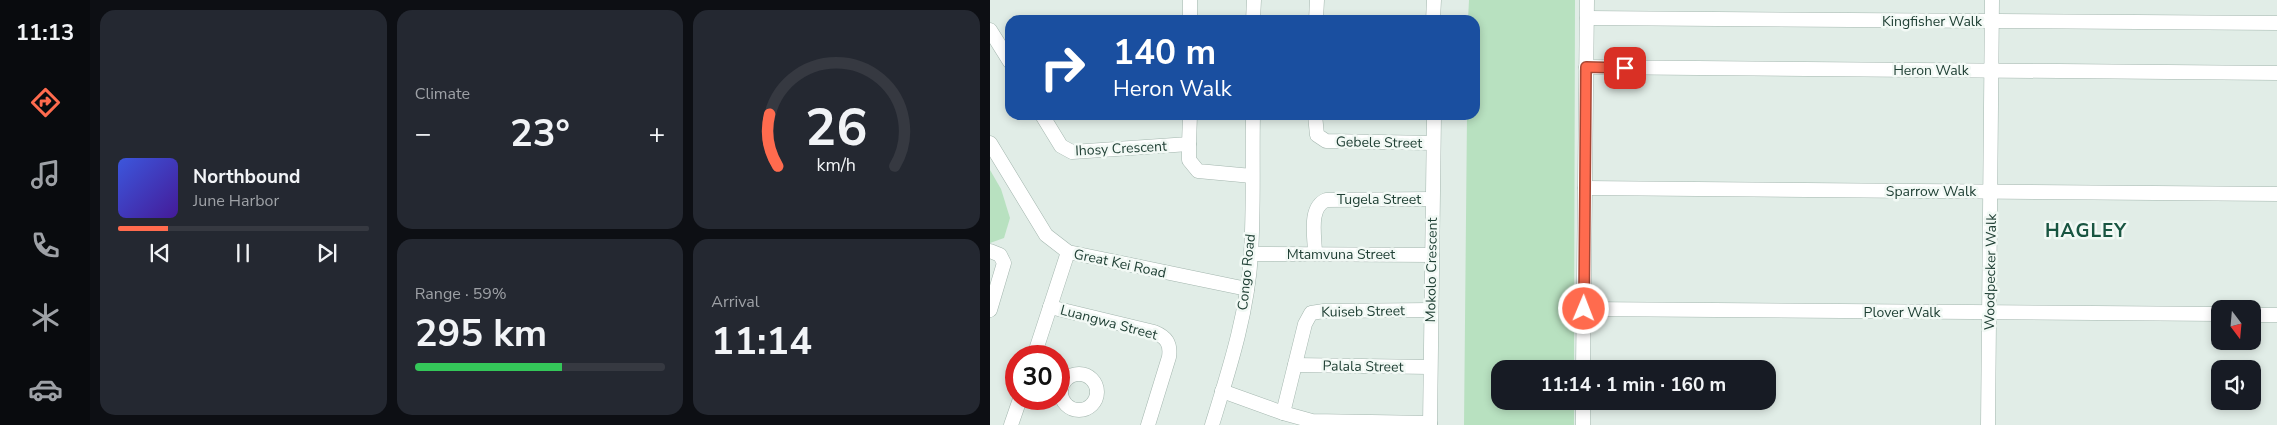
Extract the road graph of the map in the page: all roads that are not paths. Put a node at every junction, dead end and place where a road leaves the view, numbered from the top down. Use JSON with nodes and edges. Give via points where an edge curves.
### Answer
{"nodes":[{"id":1,"x":1190,"y":0,"type":"edge"},
{"id":2,"x":1254,"y":0,"type":"edge"},
{"id":3,"x":1316,"y":0,"type":"edge"},
{"id":4,"x":1434,"y":0,"type":"edge"},
{"id":5,"x":1587,"y":0,"type":"edge"},
{"id":6,"x":1992,"y":0,"type":"edge"},
{"id":7,"x":1190,"y":15,"type":"edge"},
{"id":8,"x":1253,"y":15,"type":"edge"},
{"id":9,"x":1316,"y":15,"type":"edge"},
{"id":10,"x":1433,"y":15,"type":"edge"},
{"id":11,"x":1586,"y":18,"type":"junction"},
{"id":12,"x":1992,"y":21,"type":"junction"},
{"id":13,"x":2277,"y":24,"type":"edge"},
{"id":14,"x":990,"y":30,"type":"edge"},
{"id":15,"x":1000,"y":46,"type":"edge"},
{"id":16,"x":1586,"y":67,"type":"junction"},
{"id":17,"x":1991,"y":70,"type":"junction"},
{"id":18,"x":2277,"y":73,"type":"edge"},
{"id":19,"x":1045,"y":120,"type":"edge"},
{"id":20,"x":1190,"y":120,"type":"edge"},
{"id":21,"x":1253,"y":120,"type":"edge"},
{"id":22,"x":1316,"y":120,"type":"edge"},
{"id":23,"x":1434,"y":120,"type":"edge"},
{"id":24,"x":990,"y":143,"type":"edge"},
{"id":25,"x":1189,"y":144,"type":"junction"},
{"id":26,"x":1432,"y":144,"type":"junction"},
{"id":27,"x":1252,"y":176,"type":"junction"},
{"id":28,"x":1585,"y":188,"type":"junction"},
{"id":29,"x":1991,"y":191,"type":"junction"},
{"id":30,"x":2277,"y":194,"type":"edge"},
{"id":31,"x":1432,"y":199,"type":"junction"},
{"id":32,"x":990,"y":251,"type":"edge"},
{"id":33,"x":1068,"y":252,"type":"junction"},
{"id":34,"x":1251,"y":254,"type":"junction"},
{"id":35,"x":1315,"y":254,"type":"junction"},
{"id":36,"x":1432,"y":255,"type":"junction"},
{"id":37,"x":1247,"y":289,"type":"junction"},
{"id":38,"x":1050,"y":307,"type":"junction"},
{"id":39,"x":1584,"y":309,"type":"junction"},
{"id":40,"x":990,"y":310,"type":"edge"},
{"id":41,"x":1431,"y":310,"type":"junction"},
{"id":42,"x":1989,"y":312,"type":"junction"},
{"id":43,"x":2211,"y":314,"type":"edge"},
{"id":44,"x":2261,"y":314,"type":"edge"},
{"id":45,"x":2277,"y":315,"type":"edge"},
{"id":46,"x":1038,"y":345,"type":"edge"},
{"id":47,"x":1583,"y":360,"type":"edge"},
{"id":48,"x":1295,"y":364,"type":"junction"},
{"id":49,"x":1430,"y":367,"type":"junction"},
{"id":50,"x":1222,"y":392,"type":"junction"},
{"id":51,"x":1017,"y":410,"type":"edge"},
{"id":52,"x":1583,"y":410,"type":"edge"},
{"id":53,"x":1283,"y":414,"type":"junction"},
{"id":54,"x":1430,"y":424,"type":"edge"},
{"id":55,"x":1012,"y":425,"type":"edge"},
{"id":56,"x":1148,"y":425,"type":"edge"},
{"id":57,"x":1212,"y":425,"type":"edge"},
{"id":58,"x":1583,"y":425,"type":"edge"},
{"id":59,"x":1988,"y":425,"type":"edge"}],
"edges":[{"from":1,"to":7,"type":"street"},
{"from":2,"to":8,"type":"street"},
{"from":3,"to":9,"type":"street"},
{"from":4,"to":10,"type":"street"},
{"from":5,"to":11,"type":"street"},
{"from":6,"to":12,"type":"street","name":"Woodpecker Walk"},
{"from":11,"to":12,"type":"street","name":"Kingfisher Walk"},
{"from":11,"to":16,"type":"street"},
{"from":12,"to":13,"type":"street","name":"Kingfisher Walk"},
{"from":12,"to":17,"type":"street","name":"Woodpecker Walk"},
{"from":14,"to":15,"type":"street"},
{"from":16,"to":17,"type":"street","name":"Heron Walk"},
{"from":16,"to":28,"type":"street"},
{"from":17,"to":18,"type":"street","name":"Heron Walk"},
{"from":17,"to":29,"type":"street","name":"Woodpecker Walk"},
{"from":19,"to":25,"type":"street","name":"Ihosy Crescent","via":[[1067,151]]},
{"from":20,"to":25,"type":"street"},
{"from":21,"to":27,"type":"street","name":"Congo Road"},
{"from":22,"to":26,"type":"street","name":"Gebele Street","via":[[1317,135],[1326,141]]},
{"from":23,"to":26,"type":"street","name":"Mokolo Crescent"},
{"from":24,"to":33,"type":"street","name":"Great Kei Road","via":[[1046,235]]},
{"from":25,"to":27,"type":"street","via":[[1189,160],[1198,171]]},
{"from":26,"to":31,"type":"street","name":"Mokolo Crescent"},
{"from":27,"to":34,"type":"street","name":"Congo Road"},
{"from":28,"to":29,"type":"street","name":"Sparrow Walk"},
{"from":28,"to":39,"type":"street"},
{"from":29,"to":30,"type":"street","name":"Sparrow Walk"},
{"from":29,"to":42,"type":"street","name":"Woodpecker Walk"},
{"from":31,"to":35,"type":"street","name":"Tugela Street","via":[[1321,202],[1315,210]]},
{"from":31,"to":36,"type":"street","name":"Mokolo Crescent"},
{"from":32,"to":40,"type":"street","via":[[1000,255],[1004,263]]},
{"from":33,"to":37,"type":"street","name":"Great Kei Road"},
{"from":33,"to":38,"type":"street"},
{"from":34,"to":35,"type":"street","name":"Mtamvuna Street"},
{"from":34,"to":37,"type":"street","name":"Congo Road"},
{"from":35,"to":36,"type":"street","name":"Mtamvuna Street"},
{"from":36,"to":41,"type":"street","name":"Mokolo Crescent"},
{"from":37,"to":50,"type":"street","name":"Congo Road"},
{"from":38,"to":46,"type":"street"},
{"from":38,"to":56,"type":"street","name":"Luangwa Street","via":[[1154,332],[1165,338],[1170,346],[1169,357]]},
{"from":39,"to":42,"type":"street","name":"Plover Walk"},
{"from":39,"to":47,"type":"street"},
{"from":41,"to":48,"type":"street","name":"Kuiseb Street","via":[[1324,311],[1311,314],[1305,324]]},
{"from":41,"to":49,"type":"street","name":"Mokolo Crescent"},
{"from":42,"to":43,"type":"street","name":"Plover Walk"},
{"from":42,"to":59,"type":"street","name":"Woodpecker Walk"},
{"from":44,"to":45,"type":"street"},
{"from":48,"to":49,"type":"street","name":"Palala Street"},
{"from":48,"to":53,"type":"street","name":"Kuiseb Street"},
{"from":49,"to":54,"type":"street","name":"Mokolo Crescent"},
{"from":50,"to":53,"type":"street"},
{"from":50,"to":57,"type":"street","name":"Congo Road"},
{"from":51,"to":55,"type":"street"},
{"from":52,"to":58,"type":"street"},
{"from":53,"to":54,"type":"street","via":[[1312,421]]}]}
